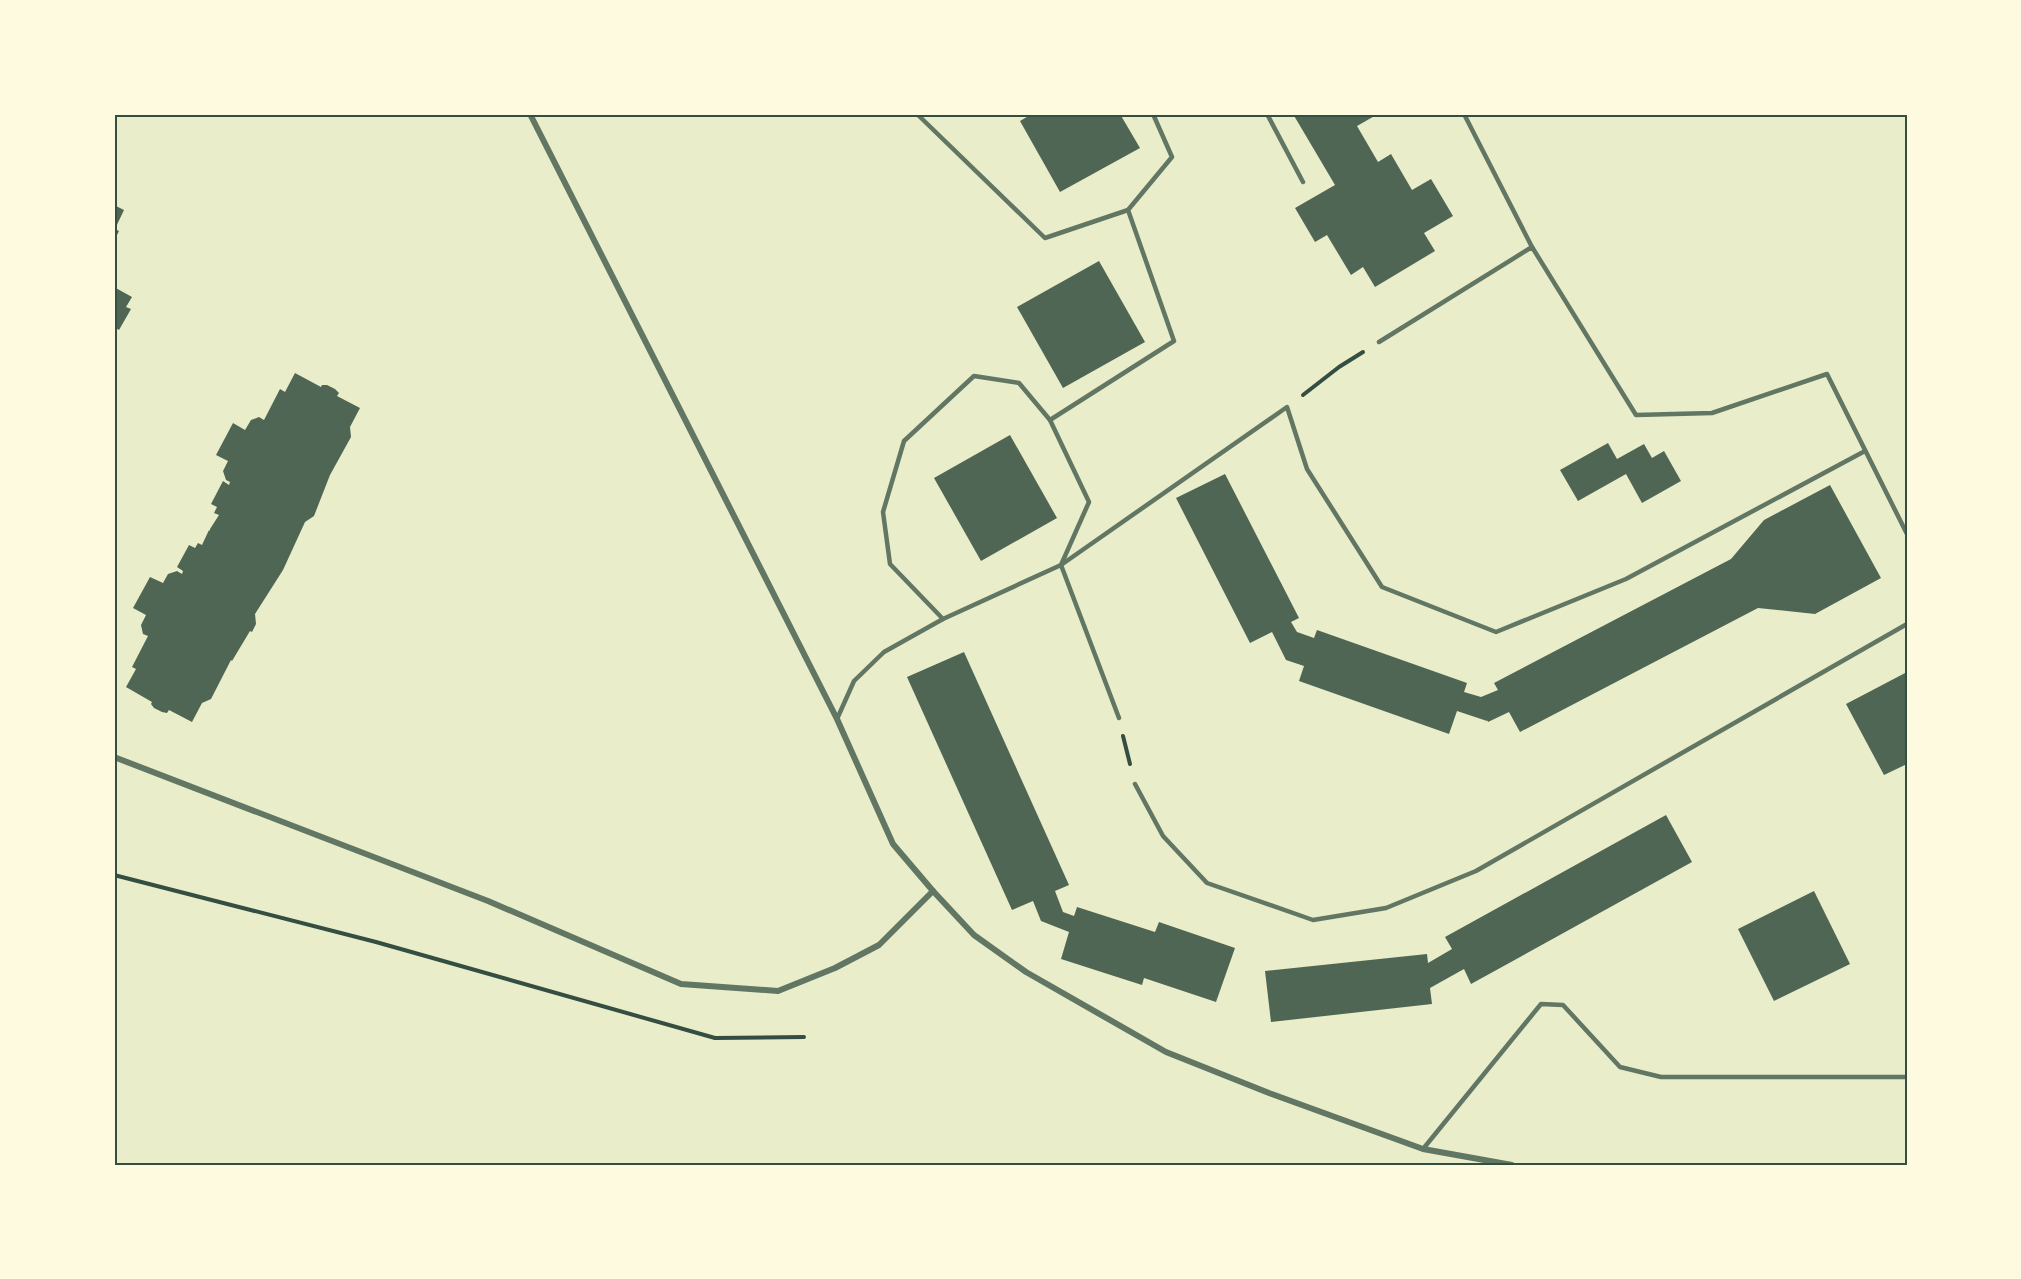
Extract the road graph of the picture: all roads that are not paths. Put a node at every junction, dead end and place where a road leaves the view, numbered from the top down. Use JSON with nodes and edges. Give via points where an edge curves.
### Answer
{"nodes":[{"id":1,"x":530,"y":114,"type":"edge"},
{"id":2,"x":917,"y":114,"type":"edge"},
{"id":3,"x":1153,"y":114,"type":"edge"},
{"id":4,"x":1267,"y":114,"type":"edge"},
{"id":5,"x":1464,"y":114,"type":"edge"},
{"id":6,"x":1303,"y":182,"type":"dead end"},
{"id":7,"x":1128,"y":210,"type":"junction"},
{"id":8,"x":1532,"y":247,"type":"junction"},
{"id":9,"x":1379,"y":342,"type":"road end"},
{"id":10,"x":1050,"y":420,"type":"junction"},
{"id":11,"x":1865,"y":451,"type":"junction"},
{"id":12,"x":1907,"y":534,"type":"edge"},
{"id":13,"x":1061,"y":566,"type":"junction"},
{"id":14,"x":943,"y":619,"type":"junction"},
{"id":15,"x":1907,"y":624,"type":"edge"},
{"id":16,"x":1119,"y":718,"type":"road end"},
{"id":17,"x":837,"y":719,"type":"junction"},
{"id":18,"x":114,"y":757,"type":"edge"},
{"id":19,"x":1135,"y":784,"type":"road end"},
{"id":20,"x":933,"y":891,"type":"junction"},
{"id":21,"x":1907,"y":1077,"type":"edge"},
{"id":22,"x":1423,"y":1149,"type":"junction"},
{"id":23,"x":1512,"y":1165,"type":"edge"}],
"edges":[{"from":1,"to":17,"type":"street"},
{"from":2,"to":7,"type":"lane","via":[[1045,238]]},
{"from":3,"to":7,"type":"lane","via":[[1172,157]]},
{"from":4,"to":6,"type":"lane"},
{"from":5,"to":8,"type":"lane"},
{"from":7,"to":10,"type":"lane","via":[[1174,341]]},
{"from":8,"to":9,"type":"lane"},
{"from":8,"to":11,"type":"lane","via":[[1636,415],[1712,413],[1827,374]]},
{"from":10,"to":13,"type":"lane","via":[[1089,502]]},
{"from":10,"to":14,"type":"lane","via":[[1019,383],[974,376],[904,441],[883,512],[890,564]]},
{"from":11,"to":12,"type":"lane"},
{"from":11,"to":13,"type":"lane","via":[[1626,579],[1496,632],[1382,586],[1307,469],[1287,407]]},
{"from":13,"to":14,"type":"lane"},
{"from":13,"to":16,"type":"lane"},
{"from":14,"to":17,"type":"lane","via":[[884,652],[854,681]]},
{"from":15,"to":19,"type":"lane","via":[[1476,871],[1386,909],[1313,920],[1207,883],[1163,836]]},
{"from":17,"to":20,"type":"street","via":[[893,844]]},
{"from":18,"to":20,"type":"street","via":[[488,901],[681,984],[778,991],[879,945]]},
{"from":20,"to":22,"type":"street","via":[[974,935],[1026,972],[1166,1052]]},
{"from":21,"to":22,"type":"lane","via":[[1661,1077],[1620,1066],[1563,1005],[1540,1004]]},
{"from":22,"to":23,"type":"street"}]}
